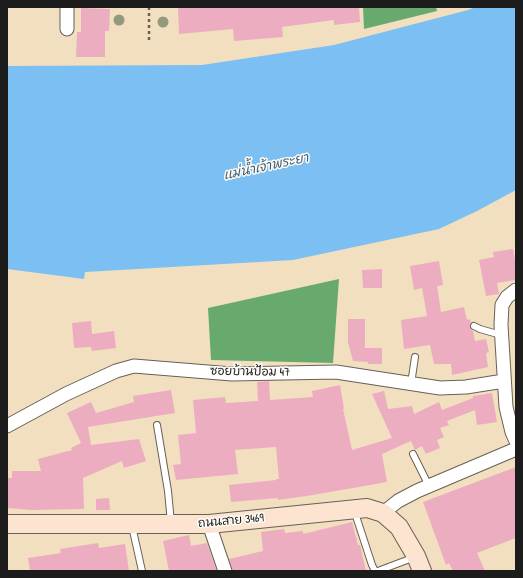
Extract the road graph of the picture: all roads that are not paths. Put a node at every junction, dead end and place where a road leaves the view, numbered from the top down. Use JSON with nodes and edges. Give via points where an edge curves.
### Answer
{"nodes":[{"id":1,"x":67,"y":7,"type":"edge"},
{"id":2,"x":67,"y":30,"type":"dead end"},
{"id":3,"x":516,"y":290,"type":"edge"},
{"id":4,"x":474,"y":326,"type":"dead end"},
{"id":5,"x":501,"y":335,"type":"junction"},
{"id":6,"x":415,"y":357,"type":"dead end"},
{"id":7,"x":508,"y":372,"type":"edge"},
{"id":8,"x":411,"y":384,"type":"junction"},
{"id":9,"x":157,"y":425,"type":"dead end"},
{"id":10,"x":7,"y":426,"type":"edge"},
{"id":11,"x":516,"y":441,"type":"edge"},
{"id":12,"x":516,"y":449,"type":"edge"},
{"id":13,"x":413,"y":454,"type":"dead end"},
{"id":14,"x":429,"y":486,"type":"junction"},
{"id":15,"x":353,"y":509,"type":"junction"},
{"id":16,"x":383,"y":513,"type":"junction"},
{"id":17,"x":7,"y":524,"type":"edge"},
{"id":18,"x":132,"y":524,"type":"junction"},
{"id":19,"x":171,"y":524,"type":"junction"},
{"id":20,"x":209,"y":524,"type":"junction"},
{"id":21,"x":419,"y":564,"type":"edge"},
{"id":22,"x":142,"y":571,"type":"edge"},
{"id":23,"x":225,"y":571,"type":"edge"},
{"id":24,"x":377,"y":571,"type":"edge"}],
"edges":[{"from":1,"to":2,"type":"street"},
{"from":3,"to":5,"type":"street","via":[[502,305]]},
{"from":4,"to":5,"type":"lane"},
{"from":5,"to":7,"type":"street"},
{"from":6,"to":8,"type":"lane"},
{"from":7,"to":8,"type":"street","name":"ซอยบ้านป้อม 47","via":[[466,388]]},
{"from":7,"to":11,"type":"street","via":[[506,407]]},
{"from":8,"to":10,"type":"street","name":"ซอยบ้านป้อม 47","via":[[336,372],[232,374],[134,366],[116,371],[66,394]]},
{"from":9,"to":19,"type":"lane"},
{"from":12,"to":14,"type":"street"},
{"from":13,"to":14,"type":"lane"},
{"from":14,"to":16,"type":"street","via":[[398,501]]},
{"from":15,"to":16,"type":"street","name":"ถนนสาย 3469","via":[[367,508]]},
{"from":15,"to":20,"type":"street","name":"ถนนสาย 3469"},
{"from":15,"to":24,"type":"lane","via":[[372,565]]},
{"from":16,"to":21,"type":"street","name":"ถนนสาย 3469","via":[[399,526]]},
{"from":17,"to":18,"type":"street","name":"ถนนสาย 3469"},
{"from":18,"to":19,"type":"street","name":"ถนนสาย 3469"},
{"from":18,"to":22,"type":"lane"},
{"from":19,"to":20,"type":"street","name":"ถนนสาย 3469"},
{"from":20,"to":23,"type":"street"},
{"from":21,"to":24,"type":"lane"}]}
